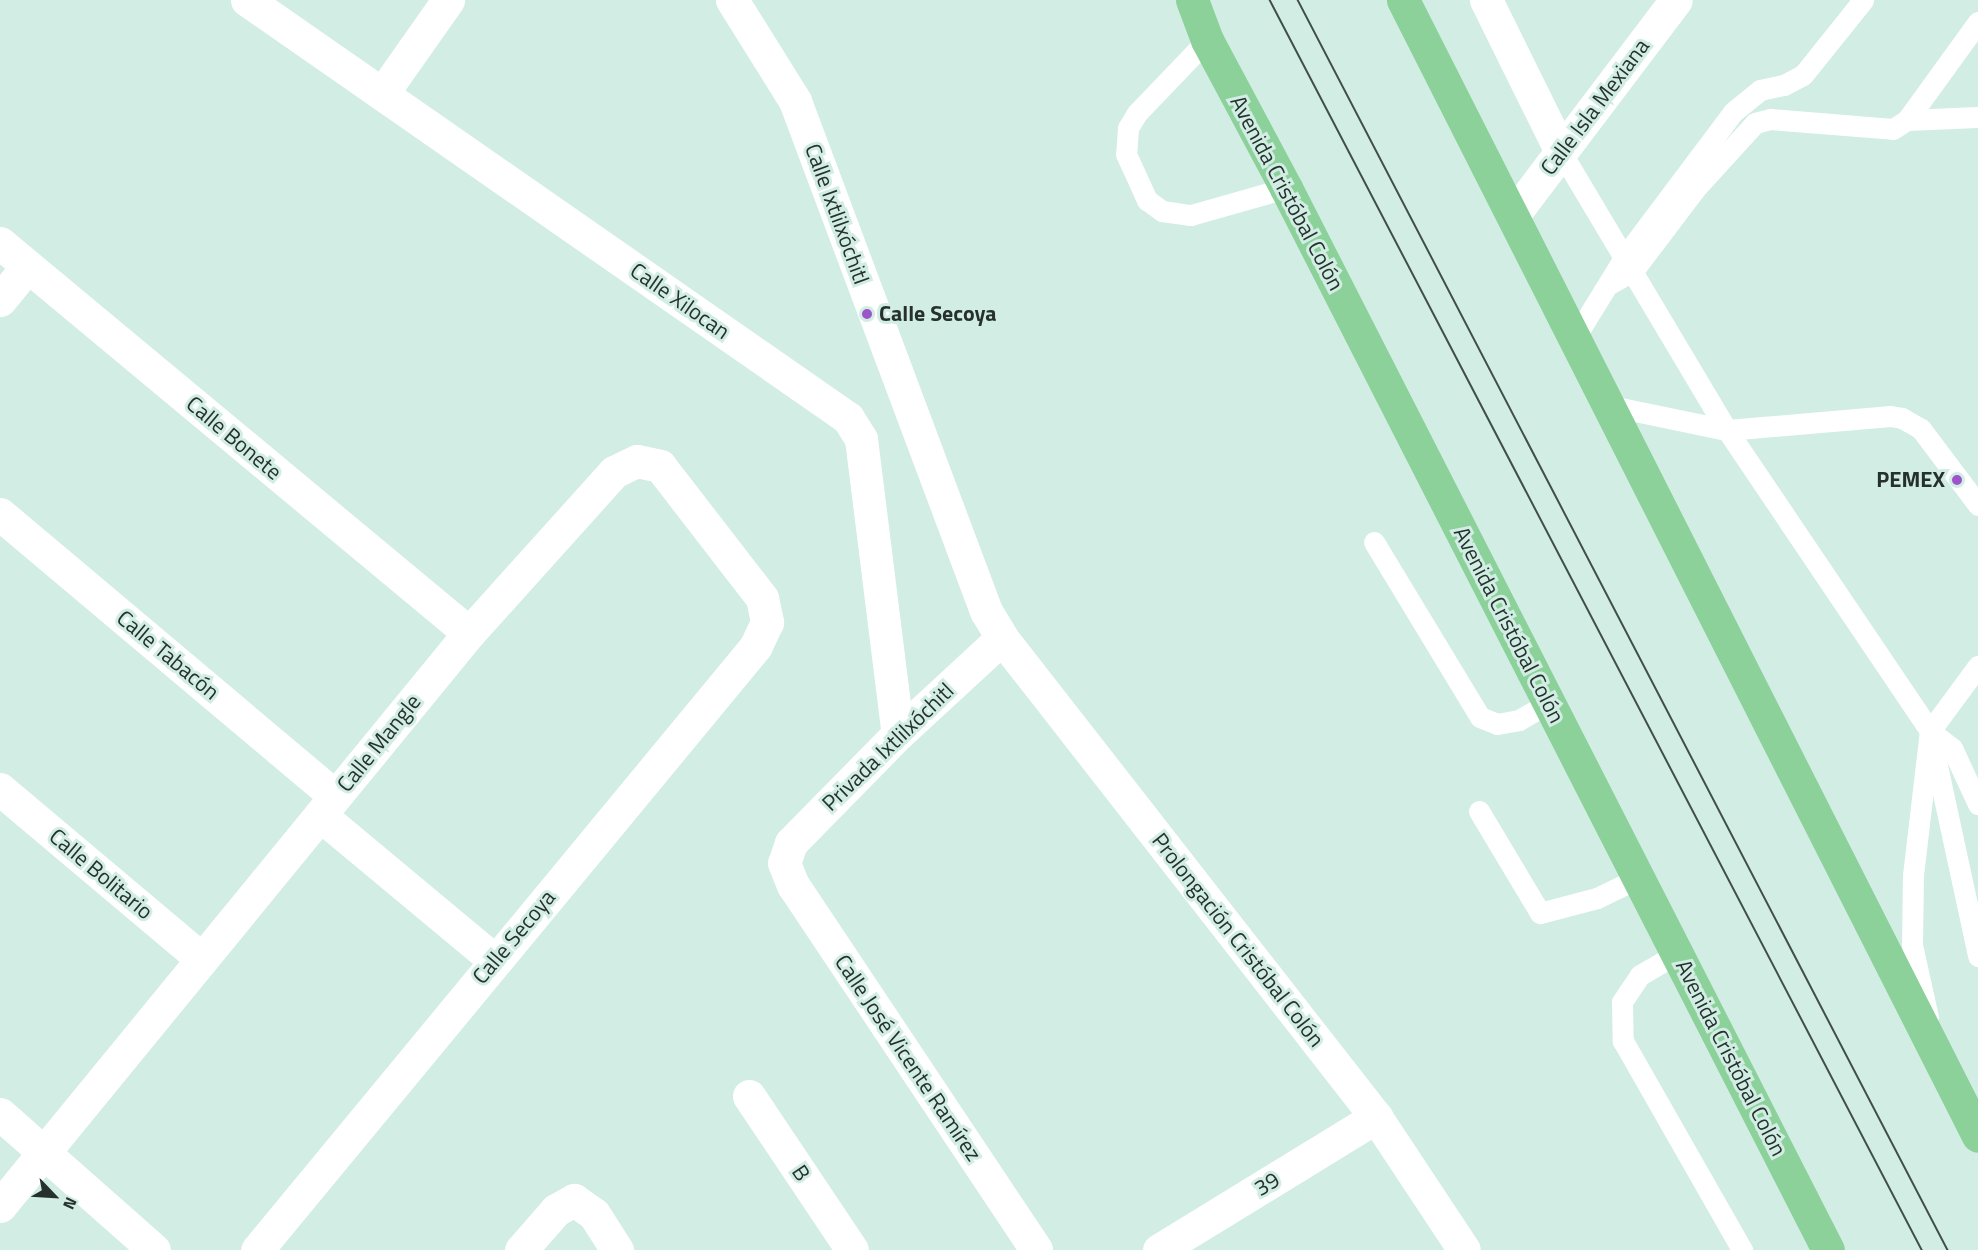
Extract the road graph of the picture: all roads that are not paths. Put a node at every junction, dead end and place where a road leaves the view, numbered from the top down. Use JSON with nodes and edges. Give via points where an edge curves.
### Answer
{"nodes":[{"id":1,"x":247,"y":0,"type":"edge"},
{"id":2,"x":448,"y":0,"type":"edge"},
{"id":3,"x":732,"y":0,"type":"edge"},
{"id":4,"x":1192,"y":0,"type":"edge"},
{"id":5,"x":1403,"y":0,"type":"edge"},
{"id":6,"x":1486,"y":0,"type":"edge"},
{"id":7,"x":1676,"y":0,"type":"edge"},
{"id":8,"x":1863,"y":0,"type":"edge"},
{"id":9,"x":1978,"y":22,"type":"edge"},
{"id":10,"x":1207,"y":40,"type":"junction"},
{"id":11,"x":382,"y":94,"type":"junction"},
{"id":12,"x":1978,"y":117,"type":"edge"},
{"id":13,"x":1907,"y":120,"type":"junction"},
{"id":14,"x":1561,"y":152,"type":"junction"},
{"id":15,"x":1286,"y":188,"type":"junction"},
{"id":16,"x":1514,"y":214,"type":"junction"},
{"id":17,"x":0,"y":243,"type":"edge"},
{"id":18,"x":1629,"y":263,"type":"junction"},
{"id":19,"x":27,"y":267,"type":"junction"},
{"id":20,"x":0,"y":300,"type":"edge"},
{"id":21,"x":1574,"y":339,"type":"junction"},
{"id":22,"x":1606,"y":405,"type":"junction"},
{"id":23,"x":1727,"y":430,"type":"junction"},
{"id":24,"x":1978,"y":505,"type":"edge"},
{"id":25,"x":0,"y":513,"type":"edge"},
{"id":26,"x":1374,"y":542,"type":"dead end"},
{"id":27,"x":767,"y":622,"type":"joint"},
{"id":28,"x":469,"y":633,"type":"junction"},
{"id":29,"x":1002,"y":638,"type":"junction"},
{"id":30,"x":1978,"y":666,"type":"edge"},
{"id":31,"x":1549,"y":703,"type":"junction"},
{"id":32,"x":1930,"y":731,"type":"junction"},
{"id":33,"x":898,"y":734,"type":"junction"},
{"id":34,"x":0,"y":789,"type":"edge"},
{"id":35,"x":1978,"y":804,"type":"edge"},
{"id":36,"x":328,"y":806,"type":"junction"},
{"id":37,"x":1479,"y":811,"type":"dead end"},
{"id":38,"x":784,"y":863,"type":"joint"},
{"id":39,"x":1638,"y":878,"type":"junction"},
{"id":40,"x":1678,"y":953,"type":"junction"},
{"id":41,"x":1978,"y":956,"type":"edge"},
{"id":42,"x":202,"y":959,"type":"junction"},
{"id":43,"x":495,"y":961,"type":"junction"},
{"id":44,"x":1936,"y":1053,"type":"junction"},
{"id":45,"x":749,"y":1096,"type":"dead end"},
{"id":46,"x":0,"y":1114,"type":"edge"},
{"id":47,"x":1376,"y":1117,"type":"junction"},
{"id":48,"x":1978,"y":1136,"type":"edge"},
{"id":49,"x":46,"y":1151,"type":"junction"},
{"id":50,"x":0,"y":1206,"type":"edge"},
{"id":51,"x":154,"y":1250,"type":"edge"},
{"id":52,"x":256,"y":1250,"type":"edge"},
{"id":53,"x":521,"y":1250,"type":"edge"},
{"id":54,"x":617,"y":1250,"type":"edge"},
{"id":55,"x":852,"y":1250,"type":"edge"},
{"id":56,"x":1036,"y":1250,"type":"edge"},
{"id":57,"x":1159,"y":1250,"type":"edge"},
{"id":58,"x":1464,"y":1250,"type":"edge"},
{"id":59,"x":1742,"y":1250,"type":"edge"},
{"id":60,"x":1828,"y":1250,"type":"edge"}],
"edges":[{"from":1,"to":11,"type":"street","name":"Calle Xilocan"},
{"from":2,"to":11,"type":"street"},
{"from":3,"to":29,"type":"street","name":"Calle Ixtlilxóchitl","via":[[795,101],[986,611]]},
{"from":4,"to":10,"type":"main road","name":"Avenida Cristóbal Colón"},
{"from":5,"to":16,"type":"main road"},
{"from":6,"to":14,"type":"street"},
{"from":7,"to":14,"type":"street","name":"Calle Isla Mexiana"},
{"from":8,"to":18,"type":"lane","via":[[1803,75],[1784,85],[1760,90],[1733,112]]},
{"from":9,"to":13,"type":"lane"},
{"from":10,"to":15,"type":"main road","name":"Avenida Cristóbal Colón"},
{"from":10,"to":15,"type":"lane","via":[[1137,113],[1128,128],[1126,154],[1147,200],[1162,211],[1191,215]]},
{"from":11,"to":33,"type":"street","name":"Calle Xilocan","via":[[848,418],[861,439]]},
{"from":12,"to":13,"type":"lane"},
{"from":13,"to":18,"type":"lane","via":[[1884,131],[1770,118],[1755,123]]},
{"from":14,"to":16,"type":"street","name":"Calle Isla Mexiana"},
{"from":14,"to":18,"type":"lane"},
{"from":15,"to":31,"type":"main road","name":"Avenida Cristóbal Colón"},
{"from":16,"to":21,"type":"main road"},
{"from":17,"to":19,"type":"street","name":"Calle Bonete"},
{"from":18,"to":21,"type":"lane"},
{"from":18,"to":23,"type":"lane"},
{"from":19,"to":20,"type":"street"},
{"from":19,"to":28,"type":"street","name":"Calle Bonete"},
{"from":21,"to":22,"type":"main road"},
{"from":22,"to":23,"type":"lane"},
{"from":22,"to":44,"type":"main road"},
{"from":23,"to":24,"type":"lane","via":[[1902,418],[1921,429]]},
{"from":23,"to":32,"type":"lane"},
{"from":25,"to":36,"type":"street","name":"Calle Tabacón"},
{"from":26,"to":31,"type":"lane","via":[[1480,717],[1497,724],[1519,720]]},
{"from":27,"to":28,"type":"street","name":"Calle Mangle","via":[[762,598],[660,466],[637,461],[614,472]]},
{"from":27,"to":43,"type":"street","name":"Calle Secoya","via":[[756,646]]},
{"from":28,"to":36,"type":"street","name":"Calle Mangle"},
{"from":29,"to":33,"type":"street","name":"Privada Ixtlilxóchitl"},
{"from":29,"to":47,"type":"street","name":"Prolongación Cristóbal Colón"},
{"from":30,"to":32,"type":"lane"},
{"from":31,"to":39,"type":"main road","name":"Avenida Cristóbal Colón"},
{"from":32,"to":35,"type":"lane","via":[[1952,748]]},
{"from":32,"to":41,"type":"lane"},
{"from":32,"to":44,"type":"lane","via":[[1913,875],[1912,945]]},
{"from":33,"to":38,"type":"street","name":"Privada Ixtlilxóchitl","via":[[791,843]]},
{"from":34,"to":42,"type":"street","name":"Calle Bolitario"},
{"from":36,"to":42,"type":"street","name":"Calle Mangle"},
{"from":36,"to":43,"type":"street","name":"Calle Tabacón"},
{"from":37,"to":39,"type":"lane","via":[[1540,913],[1597,898]]},
{"from":38,"to":56,"type":"street","name":"Calle José Vicente Ramírez","via":[[794,885]]},
{"from":39,"to":40,"type":"main road","name":"Avenida Cristóbal Colón"},
{"from":40,"to":59,"type":"lane","via":[[1640,975],[1622,1002],[1623,1041]]},
{"from":40,"to":60,"type":"main road","name":"Avenida Cristóbal Colón"},
{"from":42,"to":49,"type":"street","name":"Calle Mangle"},
{"from":43,"to":52,"type":"street","name":"Calle Secoya"},
{"from":44,"to":48,"type":"main road"},
{"from":45,"to":55,"type":"street","name":"B"},
{"from":46,"to":49,"type":"street"},
{"from":47,"to":57,"type":"street","name":"39"},
{"from":47,"to":58,"type":"street","name":"Prolongación Cristóbal Colón"},
{"from":49,"to":50,"type":"street","name":"Calle Mangle"},
{"from":49,"to":51,"type":"street"},
{"from":53,"to":54,"type":"street","via":[[556,1210],[574,1200],[594,1214]]}]}
